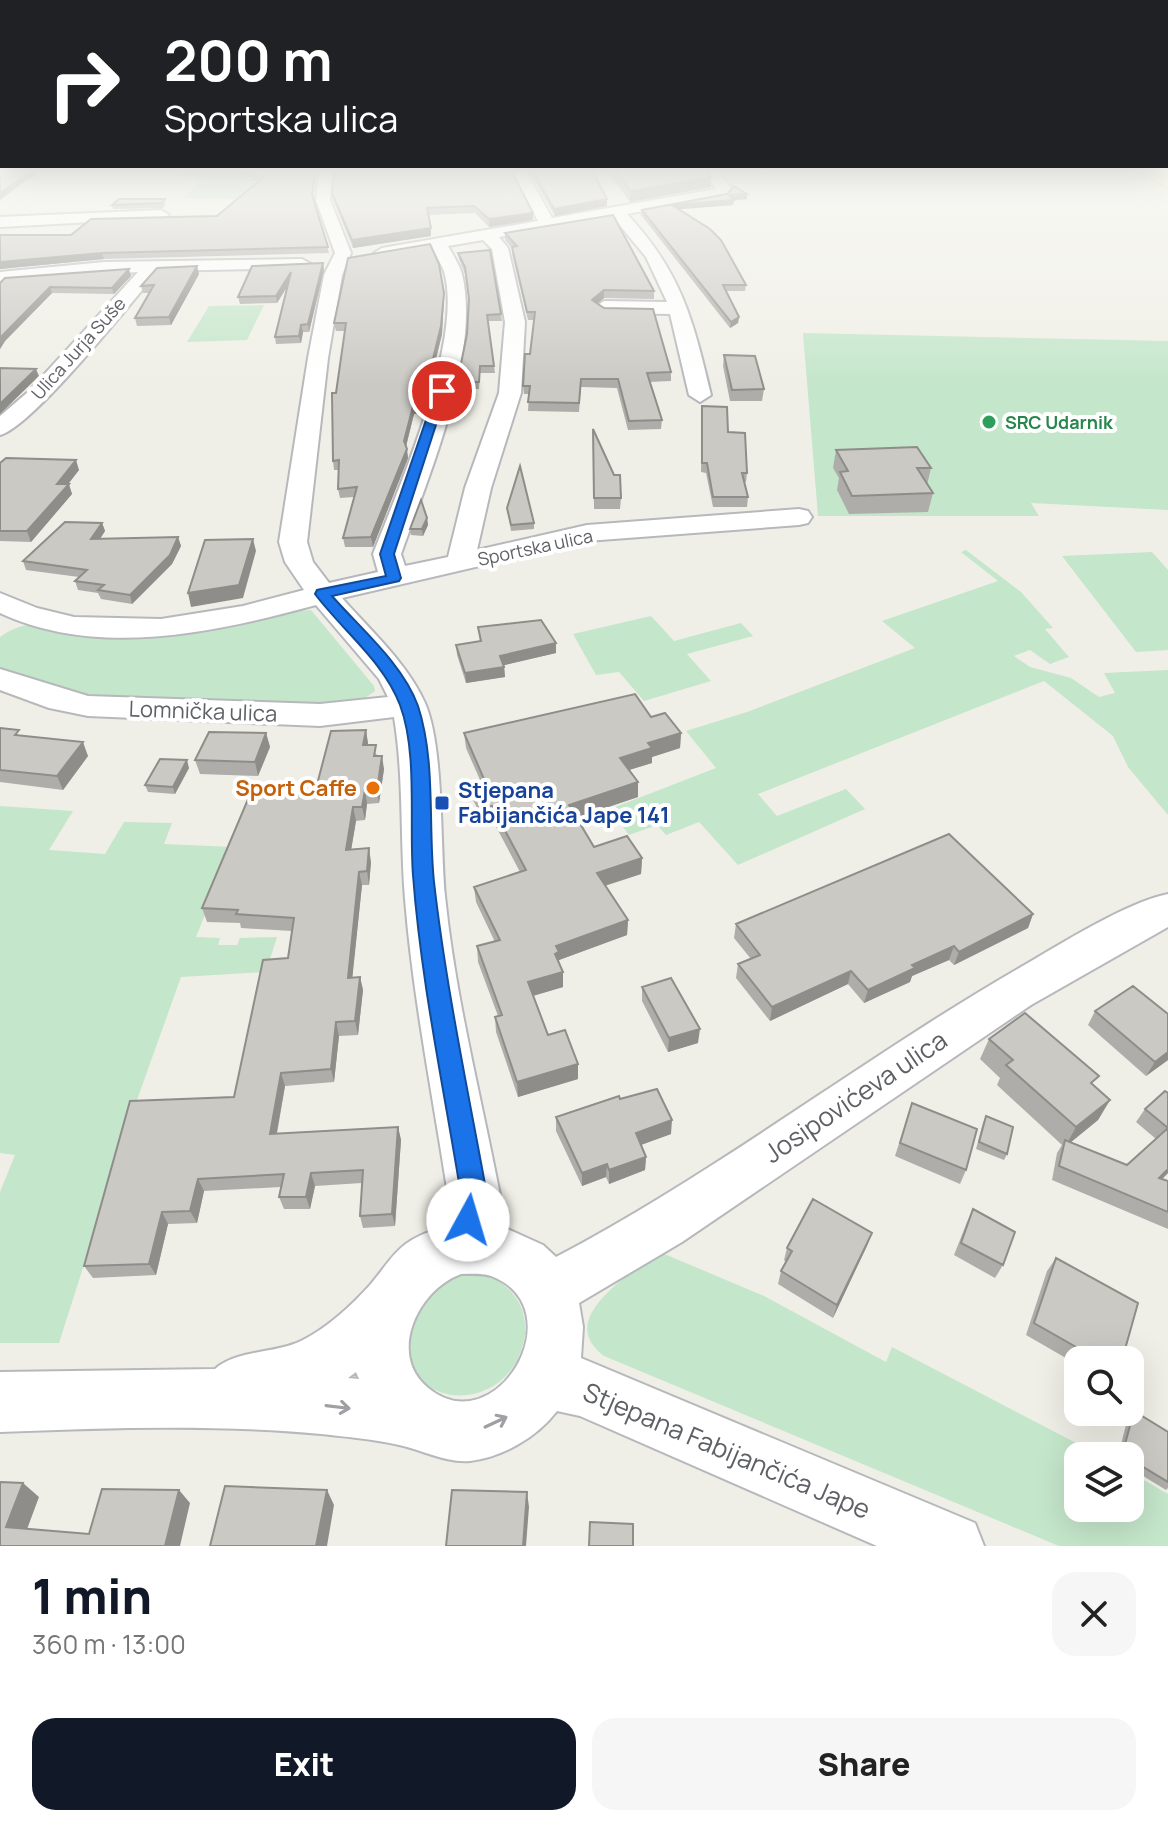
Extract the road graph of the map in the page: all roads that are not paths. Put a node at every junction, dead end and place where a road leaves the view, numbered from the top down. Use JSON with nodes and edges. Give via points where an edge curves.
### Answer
{"nodes":[{"id":1,"x":339,"y":242,"type":"edge"},
{"id":2,"x":449,"y":242,"type":"edge"},
{"id":3,"x":494,"y":242,"type":"edge"},
{"id":4,"x":644,"y":242,"type":"edge"},
{"id":5,"x":439,"y":244,"type":"junction"},
{"id":6,"x":340,"y":260,"type":"junction"},
{"id":7,"x":154,"y":265,"type":"junction"},
{"id":8,"x":0,"y":277,"type":"edge"},
{"id":9,"x":604,"y":307,"type":"edge"},
{"id":10,"x":679,"y":308,"type":"junction"},
{"id":11,"x":700,"y":395,"type":"dead end"},
{"id":12,"x":0,"y":428,"type":"edge"},
{"id":13,"x":799,"y":517,"type":"dead end"},
{"id":14,"x":460,"y":563,"type":"junction"},
{"id":15,"x":394,"y":578,"type":"junction"},
{"id":16,"x":322,"y":594,"type":"junction"},
{"id":17,"x":0,"y":602,"type":"edge"},
{"id":18,"x":0,"y":679,"type":"edge"},
{"id":19,"x":409,"y":705,"type":"junction"},
{"id":20,"x":1167,"y":909,"type":"edge"},
{"id":21,"x":462,"y":1246,"type":"junction"},
{"id":22,"x":547,"y":1290,"type":"junction"},
{"id":23,"x":388,"y":1305,"type":"junction"},
{"id":24,"x":545,"y":1379,"type":"junction"},
{"id":25,"x":205,"y":1396,"type":"junction"},
{"id":26,"x":0,"y":1402,"type":"edge"},
{"id":27,"x":421,"y":1421,"type":"junction"},
{"id":28,"x":952,"y":1546,"type":"edge"}],
"edges":[{"from":1,"to":6,"type":"street"},
{"from":2,"to":5,"type":"street"},
{"from":3,"to":14,"type":"street","via":[[500,248],[515,322],[510,393]]},
{"from":4,"to":10,"type":"street"},
{"from":5,"to":6,"type":"street"},
{"from":5,"to":15,"type":"street","via":[[450,257],[458,295],[450,366],[387,554]]},
{"from":6,"to":7,"type":"street"},
{"from":6,"to":16,"type":"street","via":[[318,358],[294,532],[299,562]]},
{"from":7,"to":8,"type":"street"},
{"from":7,"to":12,"type":"street","name":"Ulica Jurja Suše","via":[[36,397]]},
{"from":9,"to":10,"type":"street"},
{"from":10,"to":11,"type":"street"},
{"from":13,"to":14,"type":"street","name":"Sportska ulica","via":[[587,533]]},
{"from":14,"to":15,"type":"street","name":"Sportska ulica"},
{"from":15,"to":16,"type":"street","name":"Sportska ulica"},
{"from":16,"to":17,"type":"street","via":[[245,615],[135,629],[51,621]]},
{"from":16,"to":19,"type":"street","via":[[393,676]]},
{"from":18,"to":19,"type":"street","name":"Lomnička ulica","via":[[61,701],[132,709],[320,715]]},
{"from":19,"to":21,"type":"street","via":[[417,748],[430,938],[474,1195]]},
{"from":20,"to":22,"type":"street","name":"Josipovićeva ulica","via":[[1008,995],[643,1238]]},
{"from":21,"to":22,"type":"street","via":[[506,1251],[537,1273]]},
{"from":21,"to":23,"type":"street","via":[[434,1255],[410,1273]]},
{"from":22,"to":24,"type":"street","via":[[556,1314],[555,1346]]},
{"from":23,"to":25,"type":"street","via":[[364,1332],[314,1367]]},
{"from":23,"to":27,"type":"street","via":[[379,1346],[382,1370],[396,1399]]},
{"from":27,"to":24,"type":"street","one_way":true,"via":[[452,1431],[487,1428],[517,1412]]},
{"from":24,"to":28,"type":"street","name":"Stjepana Fabijančića Jape","via":[[582,1387]]},
{"from":25,"to":26,"type":"street"},
{"from":25,"to":27,"type":"street","one_way":true,"via":[[387,1411]]}]}
